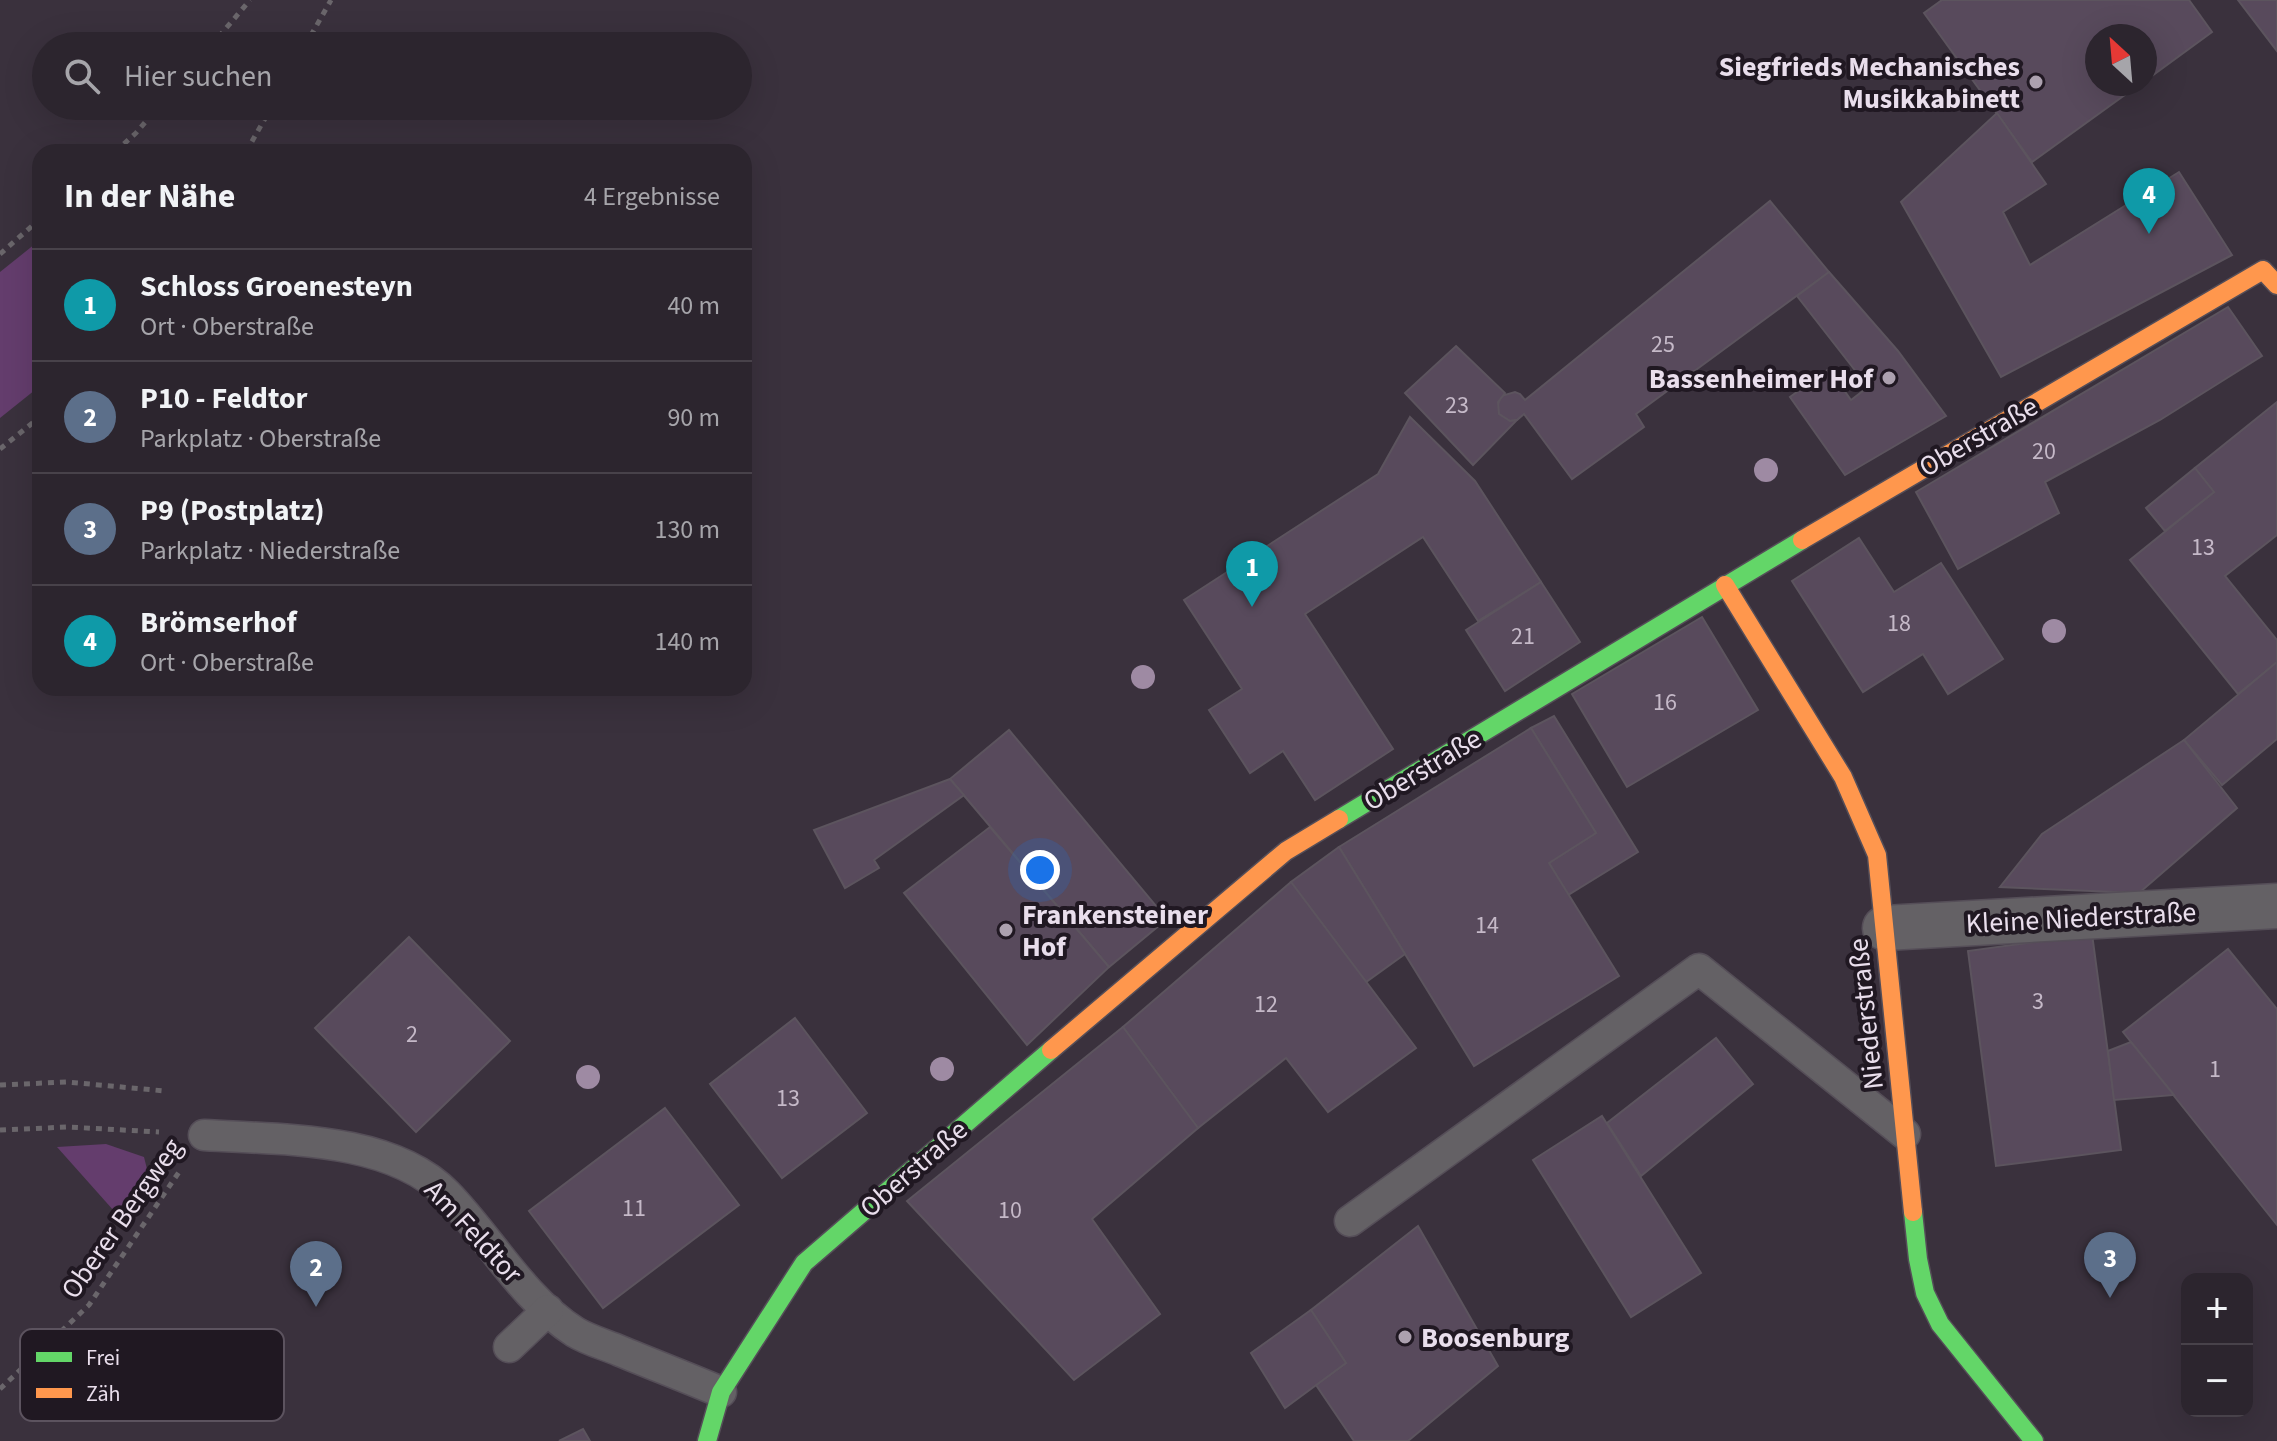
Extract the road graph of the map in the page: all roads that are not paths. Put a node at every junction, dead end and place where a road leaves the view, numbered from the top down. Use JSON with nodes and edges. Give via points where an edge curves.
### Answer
{"nodes":[{"id":1,"x":2272,"y":270,"type":"edge"},
{"id":2,"x":1725,"y":585,"type":"junction"},
{"id":3,"x":2277,"y":906,"type":"edge"},
{"id":4,"x":1885,"y":928,"type":"junction"},
{"id":5,"x":1905,"y":1134,"type":"junction"},
{"id":6,"x":204,"y":1135,"type":"road end"},
{"id":7,"x":1350,"y":1221,"type":"dead end"},
{"id":8,"x":548,"y":1310,"type":"junction"},
{"id":9,"x":509,"y":1347,"type":"dead end"},
{"id":10,"x":721,"y":1392,"type":"junction"},
{"id":11,"x":707,"y":1441,"type":"edge"},
{"id":12,"x":2034,"y":1441,"type":"edge"}],
"edges":[{"from":1,"to":2,"type":"street","name":"Oberstraße"},
{"from":2,"to":4,"type":"street","name":"Niederstraße","via":[[1843,777],[1877,855]]},
{"from":2,"to":10,"type":"street","name":"Oberstraße","via":[[1286,851],[804,1263]]},
{"from":3,"to":4,"type":"street","name":"Kleine Niederstraße"},
{"from":4,"to":5,"type":"street","name":"Niederstraße"},
{"from":5,"to":7,"type":"lane","via":[[1699,969]]},
{"from":5,"to":12,"type":"street","name":"Niederstraße","via":[[1925,1293],[1940,1324]]},
{"from":6,"to":8,"type":"lane","name":"Am Feldtor","via":[[301,1141],[373,1153],[414,1169],[445,1192]]},
{"from":8,"to":9,"type":"lane"},
{"from":8,"to":10,"type":"lane","name":"Am Feldtor","via":[[576,1333]]},
{"from":10,"to":11,"type":"street","name":"Oberstraße"}]}
